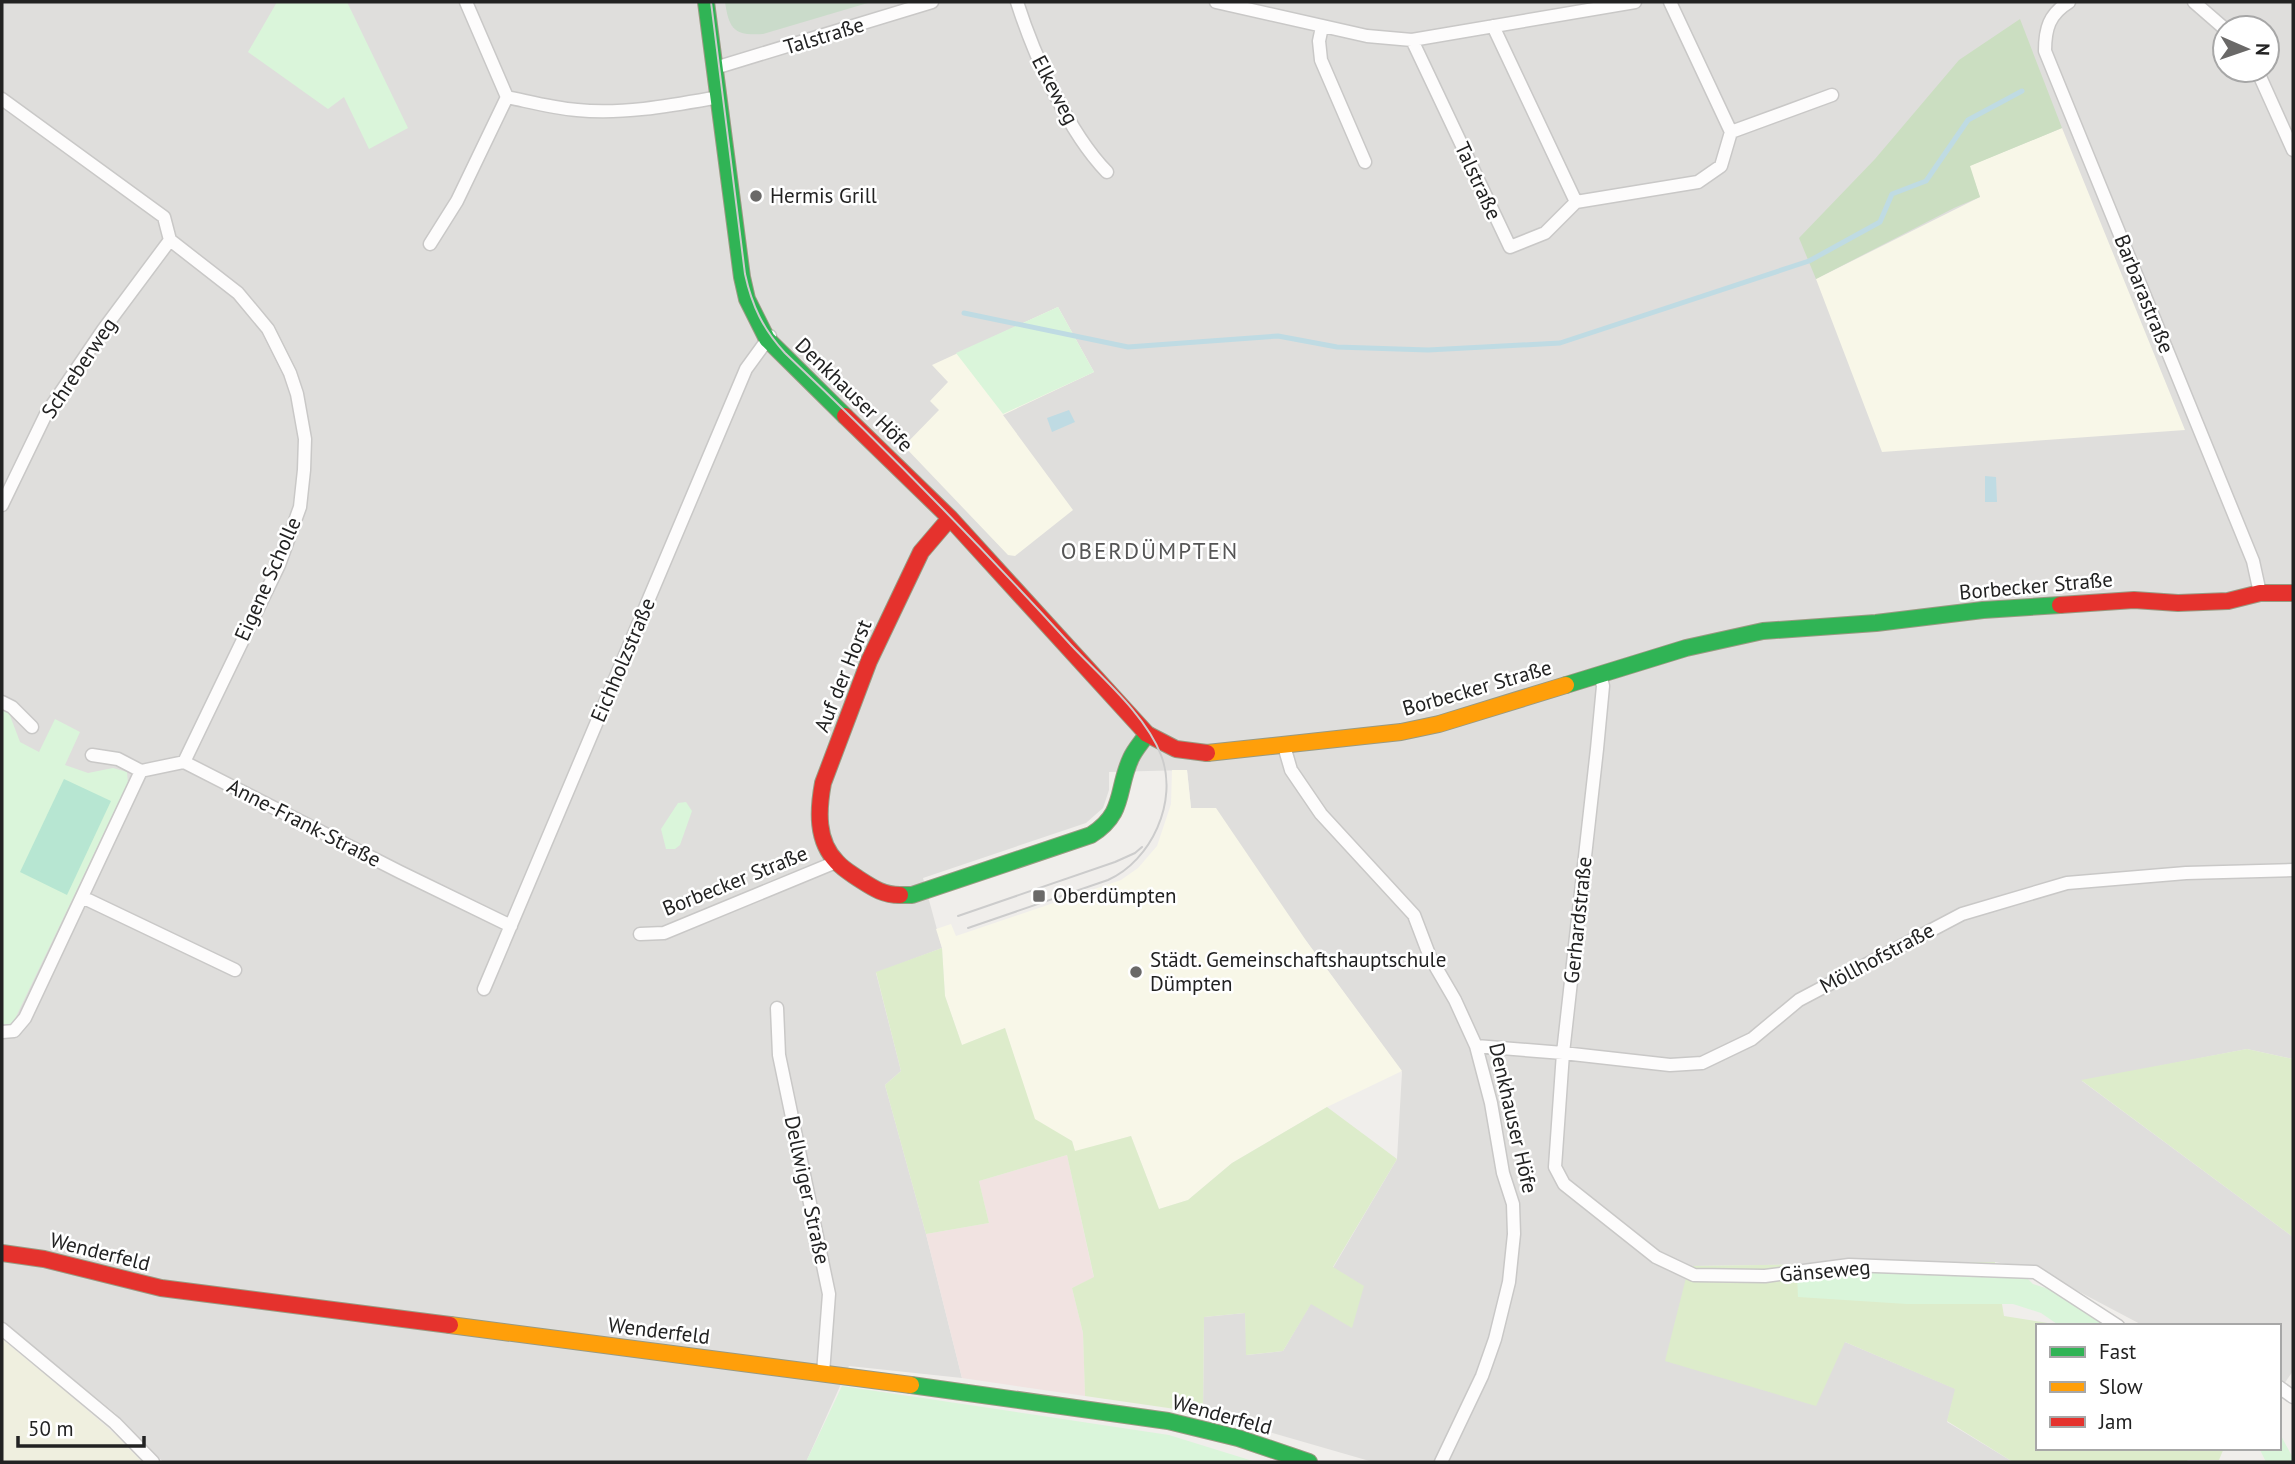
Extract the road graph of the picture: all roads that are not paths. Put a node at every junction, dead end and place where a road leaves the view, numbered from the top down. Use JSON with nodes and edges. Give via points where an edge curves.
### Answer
{"nodes":[{"id":1,"x":466,"y":2,"type":"edge"},
{"id":2,"x":706,"y":2,"type":"edge"},
{"id":3,"x":932,"y":2,"type":"edge"},
{"id":4,"x":1017,"y":2,"type":"edge"},
{"id":5,"x":1216,"y":2,"type":"edge"},
{"id":6,"x":1635,"y":2,"type":"edge"},
{"id":7,"x":1670,"y":2,"type":"edge"},
{"id":8,"x":2069,"y":2,"type":"edge"},
{"id":9,"x":2194,"y":2,"type":"edge"},
{"id":10,"x":2211,"y":17,"type":"edge"},
{"id":11,"x":1493,"y":26,"type":"junction"},
{"id":12,"x":1322,"y":27,"type":"junction"},
{"id":13,"x":1412,"y":40,"type":"junction"},
{"id":14,"x":715,"y":68,"type":"junction"},
{"id":15,"x":2263,"y":84,"type":"edge"},
{"id":16,"x":1832,"y":95,"type":"dead end"},
{"id":17,"x":507,"y":97,"type":"junction"},
{"id":18,"x":719,"y":97,"type":"junction"},
{"id":19,"x":2,"y":99,"type":"edge"},
{"id":20,"x":1731,"y":132,"type":"junction"},
{"id":21,"x":2293,"y":150,"type":"edge"},
{"id":22,"x":1365,"y":162,"type":"dead end"},
{"id":23,"x":1107,"y":172,"type":"dead end"},
{"id":24,"x":1576,"y":202,"type":"junction"},
{"id":25,"x":170,"y":240,"type":"junction"},
{"id":26,"x":430,"y":244,"type":"dead end"},
{"id":27,"x":768,"y":338,"type":"junction"},
{"id":28,"x":2,"y":505,"type":"edge"},
{"id":29,"x":950,"y":518,"type":"junction"},
{"id":30,"x":2260,"y":593,"type":"junction"},
{"id":31,"x":2293,"y":593,"type":"edge"},
{"id":32,"x":1600,"y":674,"type":"junction"},
{"id":33,"x":2,"y":702,"type":"edge"},
{"id":34,"x":32,"y":727,"type":"dead end"},
{"id":35,"x":1147,"y":734,"type":"junction"},
{"id":36,"x":1284,"y":746,"type":"junction"},
{"id":37,"x":92,"y":755,"type":"dead end"},
{"id":38,"x":184,"y":762,"type":"junction"},
{"id":39,"x":141,"y":771,"type":"junction"},
{"id":40,"x":836,"y":862,"type":"junction"},
{"id":41,"x":2293,"y":870,"type":"edge"},
{"id":42,"x":82,"y":897,"type":"junction"},
{"id":43,"x":512,"y":926,"type":"junction"},
{"id":44,"x":640,"y":934,"type":"dead end"},
{"id":45,"x":235,"y":970,"type":"dead end"},
{"id":46,"x":484,"y":989,"type":"dead end"},
{"id":47,"x":777,"y":1008,"type":"dead end"},
{"id":48,"x":2,"y":1032,"type":"edge"},
{"id":49,"x":1476,"y":1046,"type":"junction"},
{"id":50,"x":1563,"y":1053,"type":"junction"},
{"id":51,"x":1555,"y":1167,"type":"joint"},
{"id":52,"x":2,"y":1253,"type":"edge"},
{"id":53,"x":2115,"y":1324,"type":"edge"},
{"id":54,"x":2,"y":1329,"type":"edge"},
{"id":55,"x":823,"y":1373,"type":"junction"},
{"id":56,"x":153,"y":1462,"type":"edge"},
{"id":57,"x":1308,"y":1462,"type":"edge"},
{"id":58,"x":1441,"y":1462,"type":"edge"}],
"edges":[{"from":1,"to":17,"type":"street"},
{"from":2,"to":14,"type":"street","name":"Denkhauser Höfe"},
{"from":3,"to":14,"type":"street","name":"Talstraße"},
{"from":4,"to":23,"type":"street","name":"Elkeweg","via":[[1030,43],[1094,158]]},
{"from":5,"to":12,"type":"street"},
{"from":6,"to":11,"type":"street"},
{"from":7,"to":20,"type":"street"},
{"from":8,"to":30,"type":"street","name":"Barbarastraße","via":[[2048,21],[2045,51],[2253,561]]},
{"from":9,"to":10,"type":"street"},
{"from":11,"to":13,"type":"street"},
{"from":11,"to":24,"type":"street"},
{"from":12,"to":13,"type":"street"},
{"from":12,"to":22,"type":"street","via":[[1321,60]]},
{"from":13,"to":24,"type":"street","name":"Talstraße","via":[[1510,247],[1545,233]]},
{"from":14,"to":18,"type":"street","name":"Denkhauser Höfe"},
{"from":15,"to":21,"type":"street"},
{"from":16,"to":20,"type":"street"},
{"from":17,"to":18,"type":"street","via":[[580,111]]},
{"from":17,"to":26,"type":"street","via":[[457,201]]},
{"from":18,"to":27,"type":"street","name":"Denkhauser Höfe","via":[[742,277],[747,299]]},
{"from":19,"to":25,"type":"street","name":"Eigene Scholle","via":[[164,217]]},
{"from":20,"to":24,"type":"street","via":[[1721,166],[1698,182]]},
{"from":25,"to":28,"type":"street","name":"Schreberweg","via":[[46,414]]},
{"from":25,"to":38,"type":"street","name":"Eigene Scholle","via":[[238,293],[268,329],[290,373],[305,439],[300,507],[279,565]]},
{"from":27,"to":29,"type":"street","name":"Denkhauser Höfe"},
{"from":27,"to":43,"type":"street","name":"Eichholzstraße","via":[[746,369]]},
{"from":29,"to":35,"type":"street","name":"Denkhauser Höfe"},
{"from":29,"to":40,"type":"street","name":"Auf der Horst","via":[[921,552],[869,661],[823,783],[819,824]]},
{"from":30,"to":31,"type":"street","name":"Borbecker Straße"},
{"from":30,"to":32,"type":"street","name":"Borbecker Straße","via":[[2228,601],[2106,601],[1763,631]]},
{"from":32,"to":36,"type":"street","name":"Borbecker Straße","via":[[1439,724]]},
{"from":32,"to":50,"type":"street","name":"Gerhardstraße","via":[[1599,736]]},
{"from":33,"to":34,"type":"street"},
{"from":35,"to":36,"type":"street","name":"Borbecker Straße","via":[[1162,746],[1186,752]]},
{"from":35,"to":40,"type":"street","name":"Borbecker Straße","via":[[1132,757],[1115,815],[1091,835],[912,895],[878,892]]},
{"from":36,"to":49,"type":"street","name":"Denkhauser Höfe","via":[[1291,770],[1321,814],[1415,915],[1430,957]]},
{"from":37,"to":39,"type":"street","via":[[118,759]]},
{"from":38,"to":39,"type":"street"},
{"from":38,"to":43,"type":"street","name":"Anne-Frank-Straße"},
{"from":39,"to":42,"type":"street"},
{"from":40,"to":44,"type":"street","name":"Borbecker Straße","via":[[664,933]]},
{"from":41,"to":50,"type":"street","name":"Möllhofstraße","via":[[2067,883],[1962,914],[1799,1000],[1752,1039],[1702,1063],[1670,1065]]},
{"from":42,"to":45,"type":"street"},
{"from":42,"to":48,"type":"street","via":[[25,1018],[15,1031]]},
{"from":43,"to":46,"type":"street","name":"Eichholzstraße"},
{"from":47,"to":55,"type":"street","name":"Dellwiger Straße","via":[[779,1055],[829,1294]]},
{"from":49,"to":50,"type":"street","name":"Möllhofstraße"},
{"from":49,"to":58,"type":"street","name":"Denkhauser Höfe","via":[[1513,1204],[1514,1234],[1509,1282],[1495,1339]]},
{"from":50,"to":51,"type":"street","name":"Gerhardstraße"},
{"from":51,"to":53,"type":"street","name":"Gänseweg","via":[[1564,1184],[1656,1257],[1694,1275],[1765,1276],[1849,1265],[2035,1272]]},
{"from":52,"to":55,"type":"street","name":"Wenderfeld","via":[[161,1288]]},
{"from":54,"to":56,"type":"street","via":[[115,1423]]},
{"from":55,"to":57,"type":"street","name":"Wenderfeld","via":[[1168,1422]]}]}
